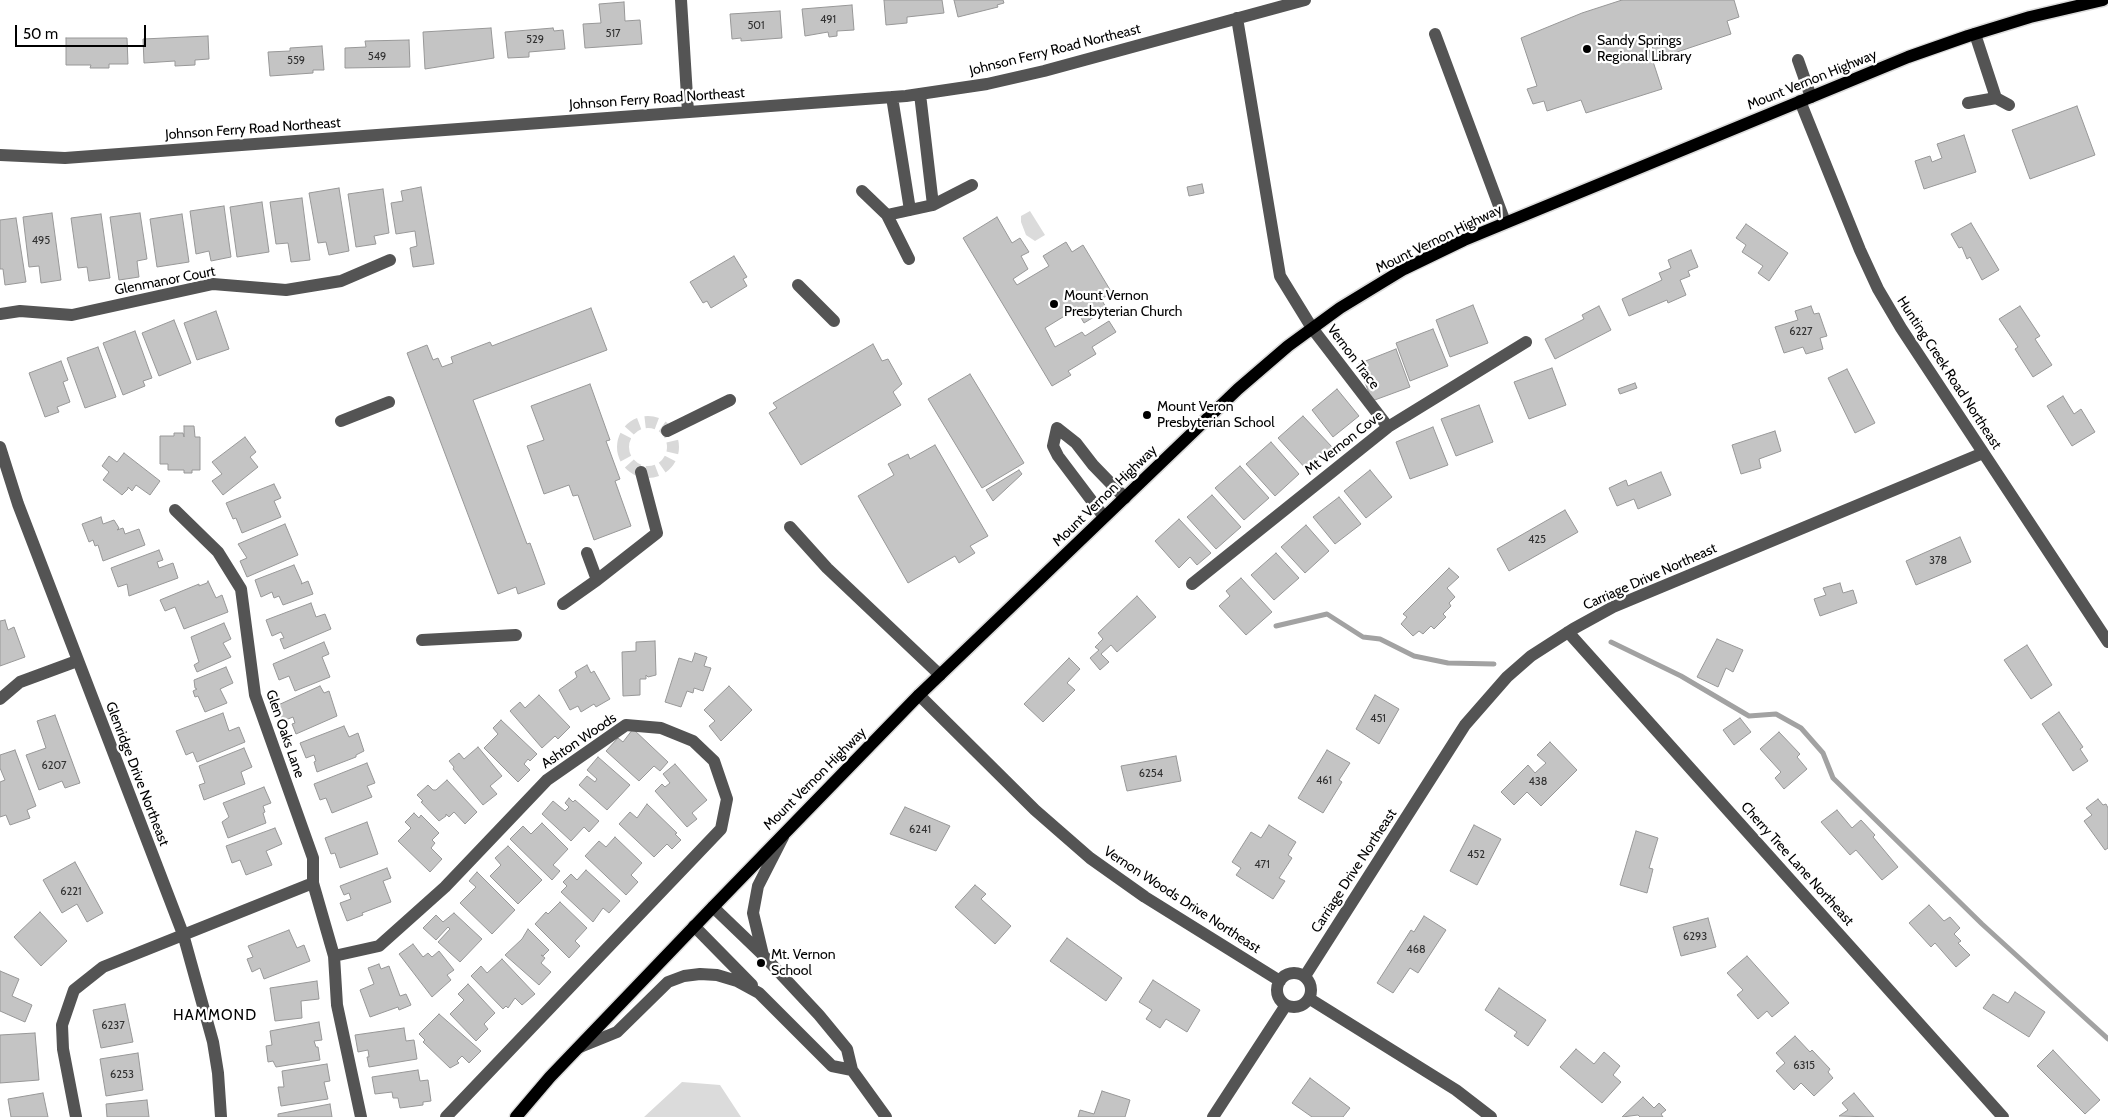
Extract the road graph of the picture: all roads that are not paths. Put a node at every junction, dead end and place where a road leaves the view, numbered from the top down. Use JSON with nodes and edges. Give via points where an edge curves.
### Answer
{"nodes":[{"id":1,"x":681,"y":0,"type":"edge"},
{"id":2,"x":1304,"y":0,"type":"edge"},
{"id":3,"x":2104,"y":0,"type":"edge"},
{"id":4,"x":2108,"y":5,"type":"edge"},
{"id":5,"x":1238,"y":18,"type":"junction"},
{"id":6,"x":1435,"y":34,"type":"dead end"},
{"id":7,"x":1975,"y":34,"type":"junction"},
{"id":8,"x":1798,"y":60,"type":"dead end"},
{"id":9,"x":920,"y":94,"type":"junction"},
{"id":10,"x":892,"y":97,"type":"junction"},
{"id":11,"x":1996,"y":98,"type":"junction"},
{"id":12,"x":1806,"y":99,"type":"junction"},
{"id":13,"x":1968,"y":103,"type":"dead end"},
{"id":14,"x":2009,"y":105,"type":"dead end"},
{"id":15,"x":688,"y":112,"type":"junction"},
{"id":16,"x":0,"y":155,"type":"edge"},
{"id":17,"x":972,"y":185,"type":"dead end"},
{"id":18,"x":862,"y":191,"type":"dead end"},
{"id":19,"x":933,"y":205,"type":"junction"},
{"id":20,"x":910,"y":210,"type":"junction"},
{"id":21,"x":887,"y":215,"type":"junction"},
{"id":22,"x":1505,"y":222,"type":"junction"},
{"id":23,"x":909,"y":259,"type":"dead end"},
{"id":24,"x":390,"y":260,"type":"dead end"},
{"id":25,"x":798,"y":285,"type":"dead end"},
{"id":26,"x":0,"y":314,"type":"edge"},
{"id":27,"x":834,"y":321,"type":"dead end"},
{"id":28,"x":1312,"y":328,"type":"junction"},
{"id":29,"x":1526,"y":342,"type":"dead end"},
{"id":30,"x":730,"y":400,"type":"dead end"},
{"id":31,"x":389,"y":402,"type":"dead end"},
{"id":32,"x":341,"y":421,"type":"dead end"},
{"id":33,"x":1388,"y":427,"type":"junction"},
{"id":34,"x":667,"y":431,"type":"dead end"},
{"id":35,"x":0,"y":447,"type":"edge"},
{"id":36,"x":1983,"y":453,"type":"junction"},
{"id":37,"x":641,"y":472,"type":"dead end"},
{"id":38,"x":1124,"y":498,"type":"junction"},
{"id":39,"x":175,"y":510,"type":"dead end"},
{"id":40,"x":1104,"y":517,"type":"junction"},
{"id":41,"x":790,"y":526,"type":"dead end"},
{"id":42,"x":587,"y":554,"type":"dead end"},
{"id":43,"x":597,"y":580,"type":"junction"},
{"id":44,"x":1192,"y":584,"type":"dead end"},
{"id":45,"x":562,"y":604,"type":"dead end"},
{"id":46,"x":1568,"y":632,"type":"junction"},
{"id":47,"x":516,"y":635,"type":"dead end"},
{"id":48,"x":422,"y":640,"type":"dead end"},
{"id":49,"x":2108,"y":642,"type":"edge"},
{"id":50,"x":77,"y":661,"type":"junction"},
{"id":51,"x":940,"y":675,"type":"junction"},
{"id":52,"x":919,"y":695,"type":"junction"},
{"id":53,"x":0,"y":699,"type":"edge"},
{"id":54,"x":786,"y":830,"type":"junction"},
{"id":55,"x":313,"y":883,"type":"junction"},
{"id":56,"x":713,"y":907,"type":"junction"},
{"id":57,"x":694,"y":926,"type":"junction"},
{"id":58,"x":183,"y":934,"type":"junction"},
{"id":59,"x":762,"y":955,"type":"junction"},
{"id":60,"x":334,"y":956,"type":"junction"},
{"id":61,"x":1305,"y":976,"type":"junction"},
{"id":62,"x":1280,"y":981,"type":"junction"},
{"id":63,"x":759,"y":992,"type":"junction"},
{"id":64,"x":1310,"y":999,"type":"junction"},
{"id":65,"x":1286,"y":1005,"type":"junction"},
{"id":66,"x":580,"y":1046,"type":"junction"},
{"id":67,"x":852,"y":1070,"type":"junction"},
{"id":68,"x":76,"y":1117,"type":"edge"},
{"id":69,"x":221,"y":1117,"type":"edge"},
{"id":70,"x":361,"y":1117,"type":"edge"},
{"id":71,"x":446,"y":1117,"type":"edge"},
{"id":72,"x":516,"y":1117,"type":"edge"},
{"id":73,"x":886,"y":1117,"type":"edge"},
{"id":74,"x":1213,"y":1117,"type":"edge"},
{"id":75,"x":1491,"y":1117,"type":"edge"},
{"id":76,"x":2003,"y":1117,"type":"edge"}],
"edges":[{"from":1,"to":15,"type":"street"},
{"from":2,"to":5,"type":"street","name":"Johnson Ferry Road Northeast"},
{"from":3,"to":4,"type":"street"},
{"from":3,"to":7,"type":"main road","name":"Mount Vernon Highway"},
{"from":5,"to":9,"type":"street","name":"Johnson Ferry Road Northeast","via":[[1044,71]]},
{"from":5,"to":28,"type":"street","name":"Vernon Trace","via":[[1280,276]]},
{"from":6,"to":22,"type":"street"},
{"from":7,"to":11,"type":"street"},
{"from":7,"to":12,"type":"main road","name":"Mount Vernon Highway","via":[[1908,57]]},
{"from":8,"to":12,"type":"street","name":"Hunting Creek Road Northeast"},
{"from":9,"to":10,"type":"street","name":"Johnson Ferry Road Northeast"},
{"from":9,"to":19,"type":"street"},
{"from":10,"to":15,"type":"street","name":"Johnson Ferry Road Northeast"},
{"from":10,"to":20,"type":"street"},
{"from":11,"to":13,"type":"street"},
{"from":11,"to":14,"type":"street"},
{"from":12,"to":22,"type":"main road","name":"Mount Vernon Highway"},
{"from":12,"to":36,"type":"street","name":"Hunting Creek Road Northeast","via":[[1860,250],[1878,289]]},
{"from":15,"to":16,"type":"street","name":"Johnson Ferry Road Northeast","via":[[65,158]]},
{"from":17,"to":19,"type":"street"},
{"from":18,"to":21,"type":"street"},
{"from":19,"to":20,"type":"street"},
{"from":20,"to":21,"type":"street"},
{"from":21,"to":23,"type":"street"},
{"from":22,"to":28,"type":"main road","name":"Mount Vernon Highway","via":[[1404,269]]},
{"from":24,"to":26,"type":"street","name":"Glenmanor Court","via":[[341,282],[286,290],[213,284],[72,315],[20,311]]},
{"from":25,"to":27,"type":"street"},
{"from":28,"to":33,"type":"street","name":"Vernon Trace"},
{"from":28,"to":38,"type":"main road","name":"Mount Vernon Highway","via":[[1238,388]]},
{"from":29,"to":33,"type":"street","name":"Mt Vernon Cove"},
{"from":30,"to":34,"type":"street"},
{"from":31,"to":32,"type":"street"},
{"from":33,"to":44,"type":"street","name":"Mt Vernon Cove"},
{"from":35,"to":50,"type":"street","name":"Glenridge Drive Northeast"},
{"from":36,"to":46,"type":"street","name":"Carriage Drive Northeast","via":[[1613,607]]},
{"from":36,"to":49,"type":"street","name":"Hunting Creek Road Northeast"},
{"from":37,"to":43,"type":"street","via":[[657,533]]},
{"from":38,"to":40,"type":"main road","name":"Mount Vernon Highway"},
{"from":38,"to":40,"type":"street","via":[[1076,443],[1057,428],[1053,446],[1058,456]]},
{"from":39,"to":55,"type":"street","name":"Glen Oaks Lane","via":[[218,552],[242,590],[255,695],[313,858]]},
{"from":40,"to":51,"type":"main road","name":"Mount Vernon Highway"},
{"from":41,"to":51,"type":"street","via":[[827,568]]},
{"from":42,"to":43,"type":"street"},
{"from":43,"to":45,"type":"street"},
{"from":46,"to":61,"type":"street","name":"Carriage Drive Northeast","via":[[1531,656],[1507,677],[1465,725]]},
{"from":46,"to":76,"type":"street","name":"Cherry Tree Lane Northeast"},
{"from":47,"to":48,"type":"street"},
{"from":50,"to":53,"type":"street","via":[[20,682]]},
{"from":50,"to":58,"type":"street","name":"Glenridge Drive Northeast"},
{"from":51,"to":52,"type":"main road","name":"Mount Vernon Highway"},
{"from":52,"to":54,"type":"main road","name":"Mount Vernon Highway"},
{"from":52,"to":62,"type":"street","name":"Vernon Woods Drive Northeast","via":[[1035,810],[1090,858],[1145,897]]},
{"from":54,"to":56,"type":"main road","name":"Mount Vernon Highway"},
{"from":54,"to":59,"type":"street","via":[[758,886],[753,913]]},
{"from":55,"to":58,"type":"street"},
{"from":55,"to":60,"type":"street","name":"Glen Oaks Lane"},
{"from":56,"to":57,"type":"main road","name":"Mount Vernon Highway"},
{"from":56,"to":59,"type":"street"},
{"from":57,"to":63,"type":"street"},
{"from":57,"to":66,"type":"main road","name":"Mount Vernon Highway"},
{"from":58,"to":68,"type":"street","via":[[103,967],[74,990],[62,1025],[63,1049]]},
{"from":58,"to":69,"type":"street","name":"Glenridge Drive Northeast","via":[[213,1042]]},
{"from":59,"to":67,"type":"street","via":[[819,1015],[846,1049]]},
{"from":60,"to":70,"type":"street","via":[[336,1005]]},
{"from":60,"to":71,"type":"street","name":"Ashton Woods","via":[[379,946],[445,887],[547,780],[626,725],[661,728],[693,740],[714,761],[727,799],[721,829]]},
{"from":61,"to":62,"type":"street","via":[[1291,973]]},
{"from":61,"to":64,"type":"street","via":[[1312,989]]},
{"from":62,"to":65,"type":"street","via":[[1278,996]]},
{"from":63,"to":66,"type":"street","via":[[717,975],[684,976],[668,982],[617,1032]]},
{"from":63,"to":67,"type":"street","via":[[832,1066]]},
{"from":64,"to":65,"type":"street","via":[[1296,1008]]},
{"from":64,"to":75,"type":"street","via":[[1456,1090]]},
{"from":65,"to":74,"type":"street"},
{"from":66,"to":72,"type":"main road","name":"Mount Vernon Highway"},
{"from":67,"to":73,"type":"street"}]}
